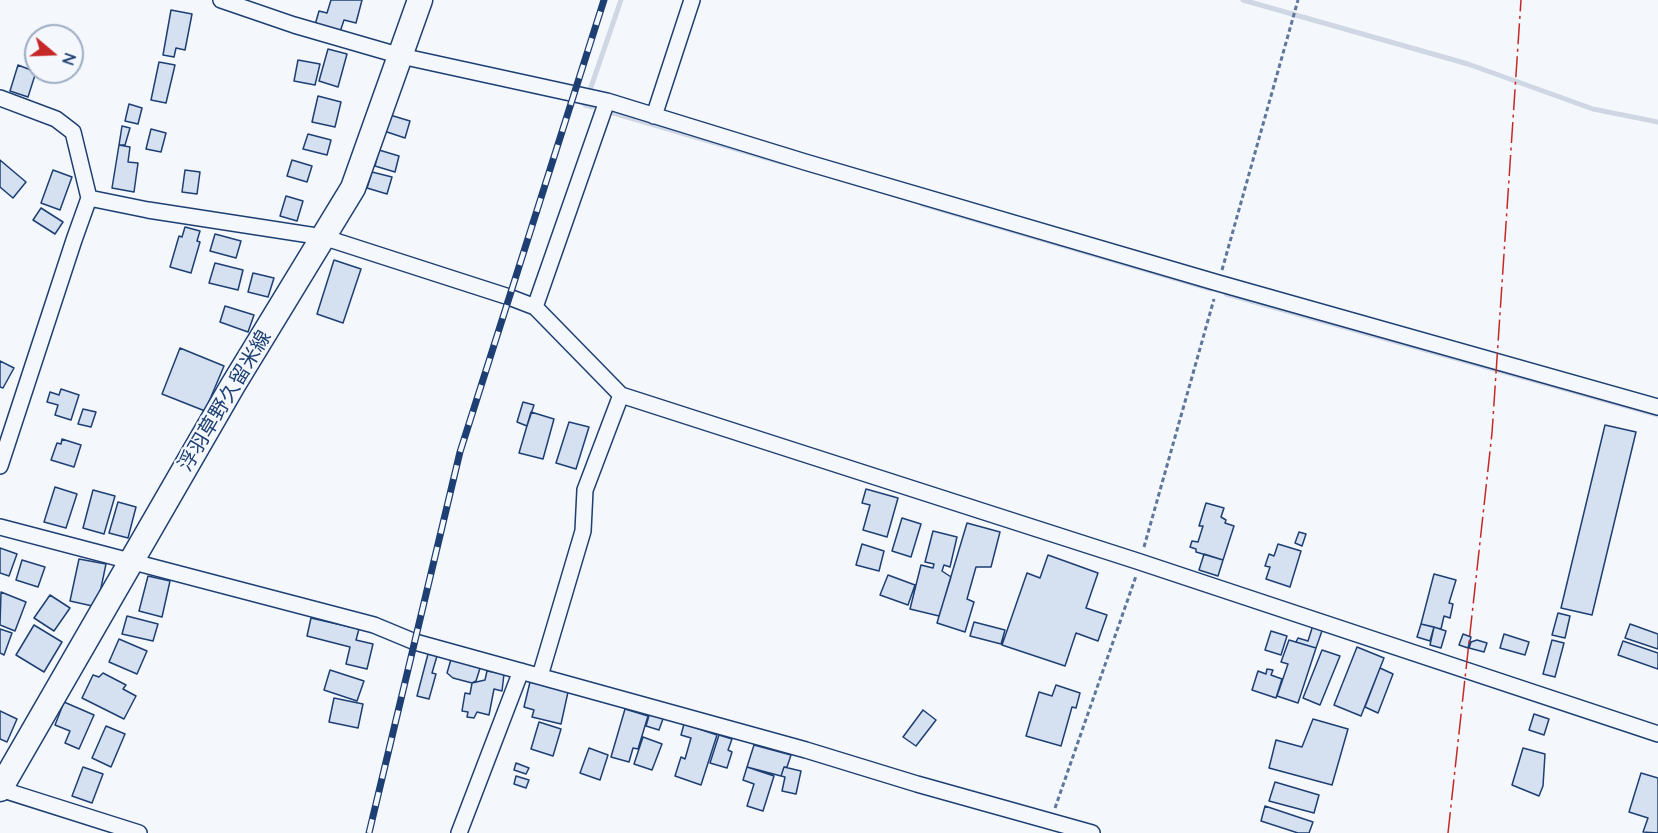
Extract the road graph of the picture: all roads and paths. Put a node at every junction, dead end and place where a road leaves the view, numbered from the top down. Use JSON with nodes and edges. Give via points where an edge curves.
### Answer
{"nodes":[{"id":1,"x":221,"y":0,"type":"edge"},
{"id":2,"x":420,"y":0,"type":"edge"},
{"id":3,"x":692,"y":0,"type":"edge"},
{"id":4,"x":1298,"y":0,"type":"edge"},
{"id":5,"x":401,"y":56,"type":"junction"},
{"id":6,"x":0,"y":98,"type":"edge"},
{"id":7,"x":607,"y":101,"type":"junction"},
{"id":8,"x":654,"y":116,"type":"junction"},
{"id":9,"x":89,"y":198,"type":"junction"},
{"id":10,"x":323,"y":237,"type":"junction"},
{"id":11,"x":1218,"y":284,"type":"junction"},
{"id":12,"x":535,"y":307,"type":"junction"},
{"id":13,"x":621,"y":395,"type":"junction"},
{"id":14,"x":1658,"y":407,"type":"edge"},
{"id":15,"x":0,"y":466,"type":"edge"},
{"id":16,"x":0,"y":527,"type":"edge"},
{"id":17,"x":132,"y":560,"type":"junction"},
{"id":18,"x":1140,"y":562,"type":"junction"},
{"id":19,"x":521,"y":671,"type":"junction"},
{"id":20,"x":540,"y":676,"type":"junction"},
{"id":21,"x":1658,"y":734,"type":"edge"},
{"id":22,"x":0,"y":789,"type":"edge"},
{"id":23,"x":1049,"y":827,"type":"edge"},
{"id":24,"x":139,"y":833,"type":"edge"},
{"id":25,"x":459,"y":833,"type":"edge"},
{"id":26,"x":1092,"y":833,"type":"edge"}],
"edges":[{"from":1,"to":5,"type":"street"},
{"from":2,"to":5,"type":"main road","name":"浮羽草野久留米線"},
{"from":3,"to":8,"type":"street"},
{"from":4,"to":11,"type":"path"},
{"from":5,"to":7,"type":"street"},
{"from":5,"to":10,"type":"main road","name":"浮羽草野久留米線","via":[[353,188]]},
{"from":6,"to":9,"type":"street","via":[[56,119],[73,132]]},
{"from":7,"to":8,"type":"street"},
{"from":7,"to":12,"type":"street"},
{"from":8,"to":11,"type":"street"},
{"from":9,"to":10,"type":"street"},
{"from":9,"to":15,"type":"street"},
{"from":10,"to":12,"type":"street"},
{"from":10,"to":17,"type":"main road","name":"浮羽草野久留米線"},
{"from":11,"to":14,"type":"street"},
{"from":11,"to":18,"type":"path"},
{"from":12,"to":13,"type":"street"},
{"from":13,"to":18,"type":"street"},
{"from":13,"to":20,"type":"street","via":[[585,490],[583,531]]},
{"from":16,"to":17,"type":"street"},
{"from":17,"to":19,"type":"street","via":[[374,625],[414,642]]},
{"from":17,"to":22,"type":"main road","name":"浮羽草野久留米線"},
{"from":18,"to":21,"type":"street"},
{"from":18,"to":23,"type":"path"},
{"from":19,"to":20,"type":"street"},
{"from":19,"to":25,"type":"street"},
{"from":20,"to":23,"type":"street","via":[[806,750]]},
{"from":22,"to":24,"type":"street"},
{"from":23,"to":26,"type":"street"}]}
